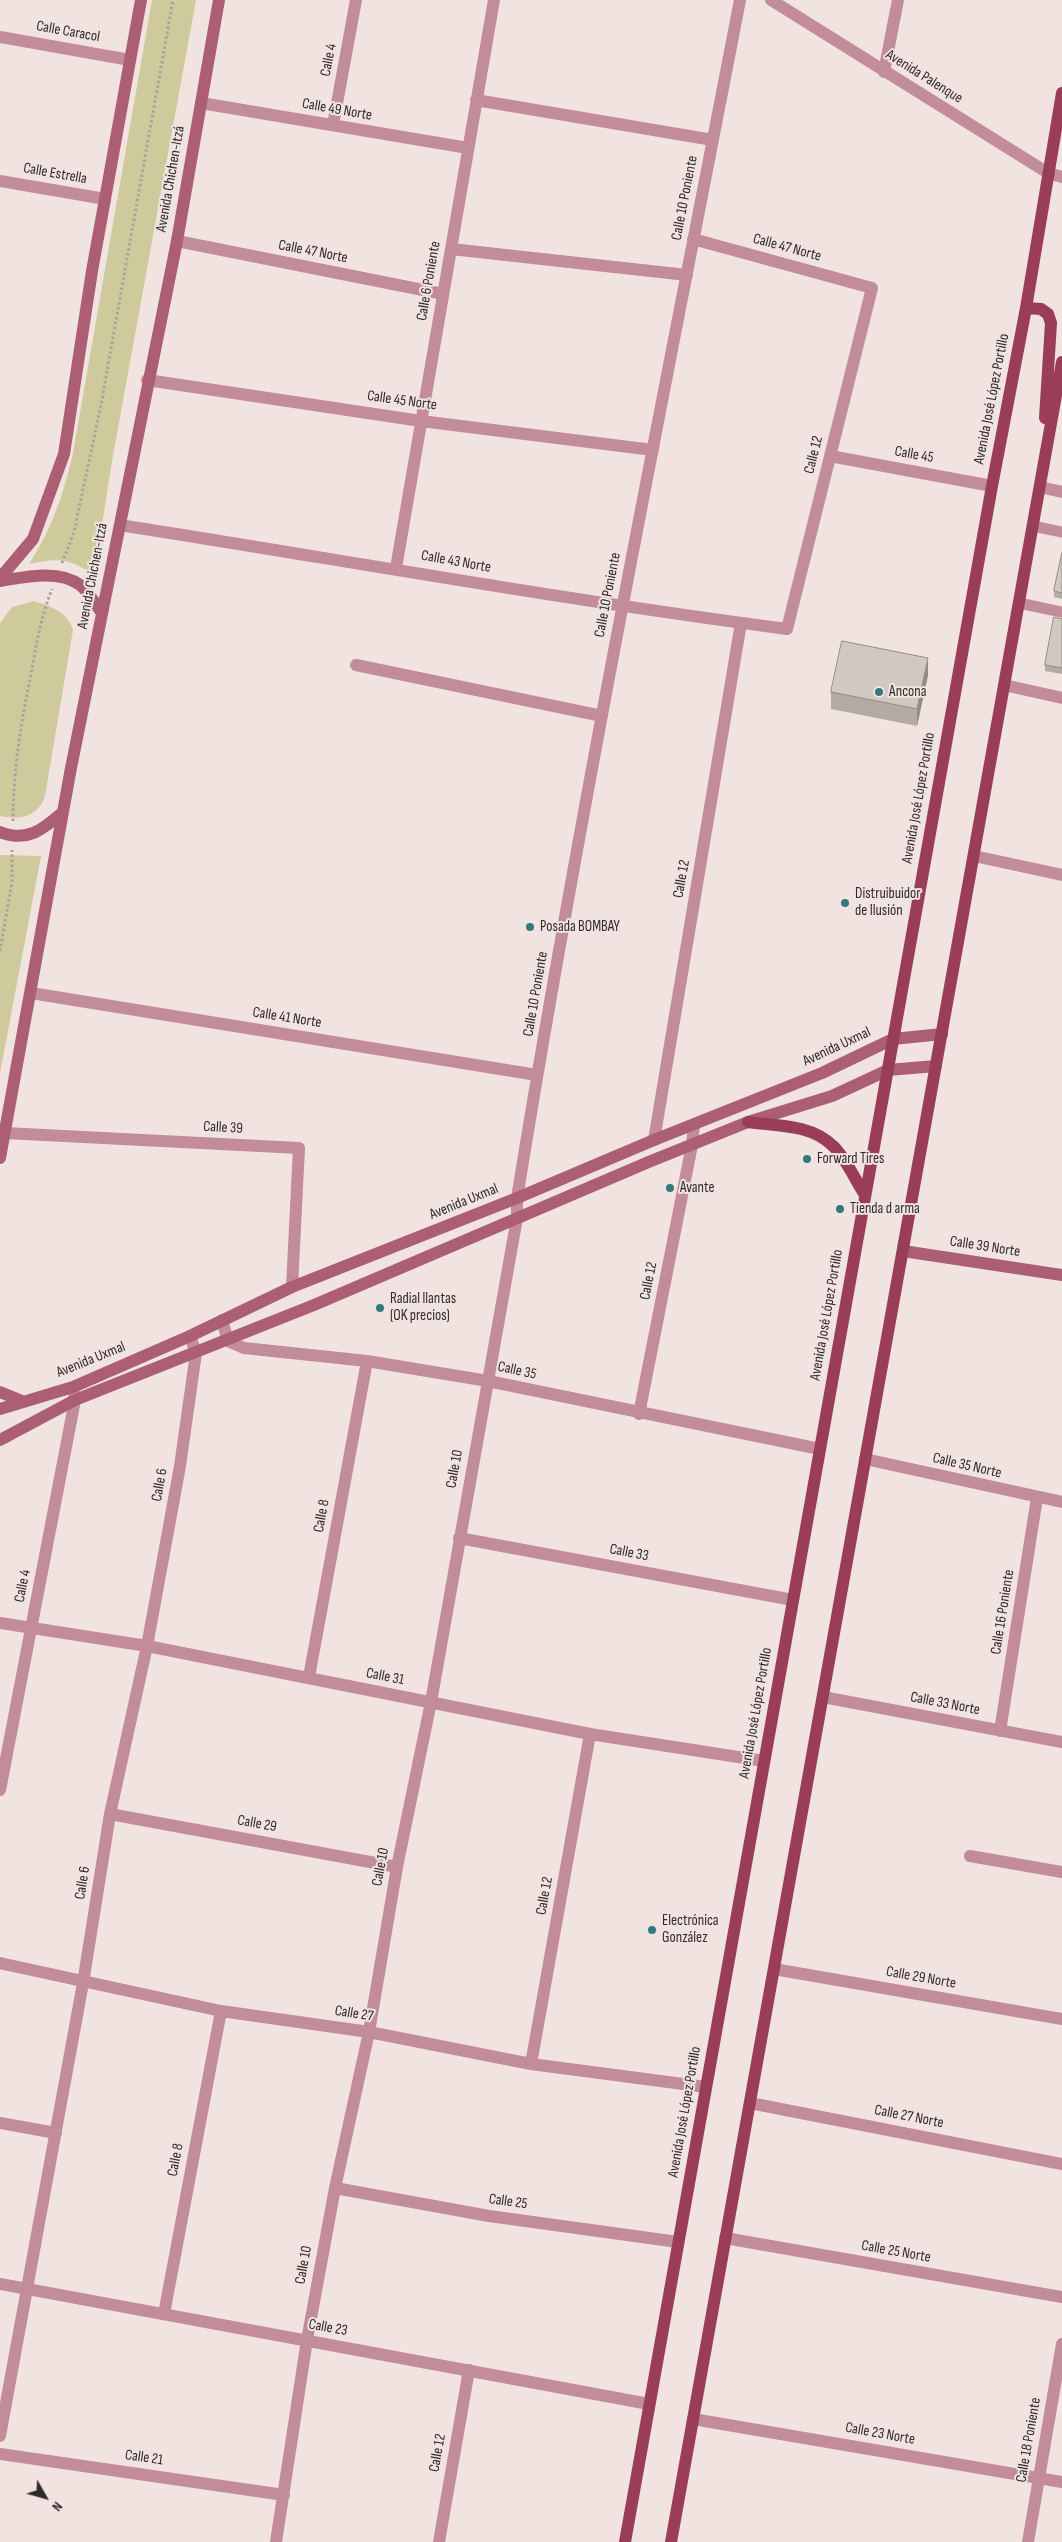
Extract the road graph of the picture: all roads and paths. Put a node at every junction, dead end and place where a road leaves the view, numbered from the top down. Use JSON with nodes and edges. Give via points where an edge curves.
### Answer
{"nodes":[{"id":1,"x":141,"y":0,"type":"edge"},
{"id":2,"x":173,"y":0,"type":"edge"},
{"id":3,"x":219,"y":0,"type":"edge"},
{"id":4,"x":356,"y":0,"type":"edge"},
{"id":5,"x":494,"y":0,"type":"edge"},
{"id":6,"x":740,"y":0,"type":"edge"},
{"id":7,"x":771,"y":0,"type":"edge"},
{"id":8,"x":898,"y":0,"type":"edge"},
{"id":9,"x":0,"y":37,"type":"edge"},
{"id":10,"x":130,"y":60,"type":"junction"},
{"id":11,"x":884,"y":72,"type":"junction"},
{"id":12,"x":1062,"y":93,"type":"edge"},
{"id":13,"x":476,"y":100,"type":"junction"},
{"id":14,"x":201,"y":104,"type":"junction"},
{"id":15,"x":333,"y":125,"type":"junction"},
{"id":16,"x":713,"y":140,"type":"junction"},
{"id":17,"x":468,"y":148,"type":"junction"},
{"id":18,"x":1048,"y":172,"type":"junction"},
{"id":19,"x":1062,"y":177,"type":"edge"},
{"id":20,"x":0,"y":181,"type":"edge"},
{"id":21,"x":105,"y":199,"type":"junction"},
{"id":22,"x":693,"y":239,"type":"junction"},
{"id":23,"x":177,"y":240,"type":"junction"},
{"id":24,"x":451,"y":249,"type":"junction"},
{"id":25,"x":687,"y":275,"type":"junction"},
{"id":26,"x":872,"y":288,"type":"joint"},
{"id":27,"x":443,"y":294,"type":"junction"},
{"id":28,"x":1026,"y":308,"type":"junction"},
{"id":29,"x":1062,"y":362,"type":"edge"},
{"id":30,"x":147,"y":380,"type":"junction"},
{"id":31,"x":421,"y":421,"type":"junction"},
{"id":32,"x":653,"y":450,"type":"junction"},
{"id":33,"x":830,"y":456,"type":"junction"},
{"id":34,"x":1044,"y":463,"type":"junction"},
{"id":35,"x":992,"y":486,"type":"junction"},
{"id":36,"x":1040,"y":487,"type":"junction"},
{"id":37,"x":1062,"y":492,"type":"edge"},
{"id":38,"x":120,"y":525,"type":"junction"},
{"id":39,"x":1033,"y":526,"type":"junction"},
{"id":40,"x":1062,"y":532,"type":"edge"},
{"id":41,"x":396,"y":568,"type":"junction"},
{"id":42,"x":57,"y":576,"type":"junction"},
{"id":43,"x":0,"y":580,"type":"edge"},
{"id":44,"x":1019,"y":603,"type":"junction"},
{"id":45,"x":622,"y":608,"type":"junction"},
{"id":46,"x":1062,"y":612,"type":"edge"},
{"id":47,"x":102,"y":613,"type":"junction"},
{"id":48,"x":741,"y":623,"type":"junction"},
{"id":49,"x":787,"y":629,"type":"joint"},
{"id":50,"x":356,"y":665,"type":"dead end"},
{"id":51,"x":1004,"y":685,"type":"junction"},
{"id":52,"x":1062,"y":698,"type":"edge"},
{"id":53,"x":602,"y":716,"type":"junction"},
{"id":54,"x":63,"y":812,"type":"junction"},
{"id":55,"x":6,"y":834,"type":"edge"},
{"id":56,"x":974,"y":856,"type":"junction"},
{"id":57,"x":1062,"y":875,"type":"edge"},
{"id":58,"x":0,"y":951,"type":"edge"},
{"id":59,"x":31,"y":993,"type":"junction"},
{"id":60,"x":942,"y":1034,"type":"junction"},
{"id":61,"x":893,"y":1038,"type":"junction"},
{"id":62,"x":936,"y":1066,"type":"junction"},
{"id":63,"x":888,"y":1070,"type":"junction"},
{"id":64,"x":537,"y":1075,"type":"junction"},
{"id":65,"x":748,"y":1122,"type":"junction"},
{"id":66,"x":694,"y":1125,"type":"junction"},
{"id":67,"x":5,"y":1133,"type":"junction"},
{"id":68,"x":654,"y":1140,"type":"junction"},
{"id":69,"x":692,"y":1145,"type":"junction"},
{"id":70,"x":0,"y":1158,"type":"edge"},
{"id":71,"x":865,"y":1195,"type":"junction"},
{"id":72,"x":517,"y":1198,"type":"junction"},
{"id":73,"x":517,"y":1218,"type":"junction"},
{"id":74,"x":903,"y":1251,"type":"junction"},
{"id":75,"x":1062,"y":1275,"type":"edge"},
{"id":76,"x":292,"y":1287,"type":"junction"},
{"id":77,"x":222,"y":1320,"type":"junction"},
{"id":78,"x":190,"y":1336,"type":"junction"},
{"id":79,"x":227,"y":1339,"type":"junction"},
{"id":80,"x":196,"y":1353,"type":"junction"},
{"id":81,"x":367,"y":1361,"type":"junction"},
{"id":82,"x":488,"y":1381,"type":"junction"},
{"id":83,"x":73,"y":1386,"type":"junction"},
{"id":84,"x":0,"y":1392,"type":"edge"},
{"id":85,"x":75,"y":1400,"type":"junction"},
{"id":86,"x":22,"y":1401,"type":"junction"},
{"id":87,"x":0,"y":1409,"type":"edge"},
{"id":88,"x":639,"y":1414,"type":"junction"},
{"id":89,"x":0,"y":1440,"type":"edge"},
{"id":90,"x":820,"y":1449,"type":"junction"},
{"id":91,"x":866,"y":1459,"type":"junction"},
{"id":92,"x":1037,"y":1498,"type":"junction"},
{"id":93,"x":1062,"y":1502,"type":"edge"},
{"id":94,"x":459,"y":1538,"type":"junction"},
{"id":95,"x":793,"y":1600,"type":"junction"},
{"id":96,"x":0,"y":1623,"type":"edge"},
{"id":97,"x":32,"y":1627,"type":"junction"},
{"id":98,"x":147,"y":1646,"type":"junction"},
{"id":99,"x":310,"y":1677,"type":"junction"},
{"id":100,"x":823,"y":1697,"type":"junction"},
{"id":101,"x":431,"y":1702,"type":"junction"},
{"id":102,"x":1000,"y":1732,"type":"junction"},
{"id":103,"x":590,"y":1734,"type":"junction"},
{"id":104,"x":1062,"y":1742,"type":"edge"},
{"id":105,"x":764,"y":1761,"type":"junction"},
{"id":106,"x":0,"y":1790,"type":"edge"},
{"id":107,"x":110,"y":1814,"type":"junction"},
{"id":108,"x":970,"y":1856,"type":"dead end"},
{"id":109,"x":397,"y":1866,"type":"junction"},
{"id":110,"x":1062,"y":1872,"type":"edge"},
{"id":111,"x":0,"y":1963,"type":"edge"},
{"id":112,"x":774,"y":1969,"type":"junction"},
{"id":113,"x":83,"y":1982,"type":"junction"},
{"id":114,"x":221,"y":2011,"type":"junction"},
{"id":115,"x":1062,"y":2019,"type":"edge"},
{"id":116,"x":369,"y":2032,"type":"junction"},
{"id":117,"x":532,"y":2064,"type":"junction"},
{"id":118,"x":706,"y":2087,"type":"junction"},
{"id":119,"x":750,"y":2103,"type":"junction"},
{"id":120,"x":0,"y":2124,"type":"edge"},
{"id":121,"x":56,"y":2134,"type":"junction"},
{"id":122,"x":1062,"y":2164,"type":"edge"},
{"id":123,"x":334,"y":2188,"type":"junction"},
{"id":124,"x":725,"y":2238,"type":"junction"},
{"id":125,"x":678,"y":2242,"type":"junction"},
{"id":126,"x":0,"y":2284,"type":"edge"},
{"id":127,"x":28,"y":2289,"type":"junction"},
{"id":128,"x":1062,"y":2297,"type":"edge"},
{"id":129,"x":164,"y":2314,"type":"junction"},
{"id":130,"x":307,"y":2340,"type":"junction"},
{"id":131,"x":1062,"y":2344,"type":"edge"},
{"id":132,"x":469,"y":2370,"type":"junction"},
{"id":133,"x":649,"y":2404,"type":"junction"},
{"id":134,"x":693,"y":2418,"type":"junction"},
{"id":135,"x":0,"y":2431,"type":"edge"},
{"id":136,"x":0,"y":2436,"type":"edge"},
{"id":137,"x":0,"y":2454,"type":"edge"},
{"id":138,"x":1039,"y":2478,"type":"junction"},
{"id":139,"x":1062,"y":2482,"type":"edge"},
{"id":140,"x":284,"y":2495,"type":"junction"},
{"id":141,"x":276,"y":2542,"type":"edge"},
{"id":142,"x":439,"y":2542,"type":"edge"},
{"id":143,"x":625,"y":2542,"type":"edge"},
{"id":144,"x":671,"y":2542,"type":"edge"},
{"id":145,"x":1028,"y":2542,"type":"edge"}],
"edges":[{"from":1,"to":10,"type":"main road"},
{"from":2,"to":42,"type":"path","via":[[101,405],[74,532]]},
{"from":3,"to":14,"type":"main road","name":"Avenida Chichen-Itzá"},
{"from":4,"to":15,"type":"street","name":"Calle 4"},
{"from":5,"to":13,"type":"street","name":"Calle 6 Poniente"},
{"from":6,"to":16,"type":"street","name":"Calle 10 Poniente"},
{"from":7,"to":11,"type":"street","name":"Avenida Palenque"},
{"from":8,"to":11,"type":"street"},
{"from":9,"to":10,"type":"street","name":"Calle Caracol"},
{"from":10,"to":21,"type":"main road"},
{"from":11,"to":18,"type":"street","name":"Avenida Palenque"},
{"from":12,"to":18,"type":"main road","name":"Avenida José López Portillo"},
{"from":13,"to":16,"type":"street"},
{"from":13,"to":17,"type":"street","name":"Calle 6 Poniente"},
{"from":14,"to":15,"type":"street","name":"Calle 49 Norte"},
{"from":14,"to":23,"type":"main road","name":"Avenida Chichen-Itzá"},
{"from":15,"to":17,"type":"street","name":"Calle 49 Norte"},
{"from":16,"to":22,"type":"street","name":"Calle 10 Poniente"},
{"from":17,"to":24,"type":"street","name":"Calle 6 Poniente"},
{"from":18,"to":19,"type":"street","name":"Avenida Palenque"},
{"from":18,"to":28,"type":"main road","name":"Avenida José López Portillo"},
{"from":20,"to":21,"type":"street","name":"Calle Estrella"},
{"from":21,"to":43,"type":"main road","via":[[64,454],[33,539]]},
{"from":22,"to":25,"type":"street","name":"Calle 10 Poniente"},
{"from":22,"to":26,"type":"street","name":"Calle 47 Norte"},
{"from":23,"to":27,"type":"street","name":"Calle 47 Norte"},
{"from":23,"to":30,"type":"main road","name":"Avenida Chichen-Itzá"},
{"from":24,"to":25,"type":"street"},
{"from":24,"to":27,"type":"street","name":"Calle 6 Poniente"},
{"from":25,"to":32,"type":"street","name":"Calle 10 Poniente"},
{"from":26,"to":33,"type":"street","name":"Calle 12"},
{"from":27,"to":31,"type":"street","name":"Calle 6 Poniente"},
{"from":28,"to":34,"type":"main road","via":[[1041,309],[1048,314],[1051,323]]},
{"from":28,"to":35,"type":"main road","name":"Avenida José López Portillo"},
{"from":29,"to":34,"type":"main road"},
{"from":30,"to":31,"type":"street","name":"Calle 45 Norte"},
{"from":30,"to":38,"type":"main road","name":"Avenida Chichen-Itzá"},
{"from":31,"to":32,"type":"street","name":"Calle 45 Norte"},
{"from":31,"to":41,"type":"street","name":"Calle 6 Poniente"},
{"from":32,"to":45,"type":"street","name":"Calle 10 Poniente"},
{"from":33,"to":35,"type":"street","name":"Calle 45"},
{"from":33,"to":49,"type":"street","name":"Calle 12"},
{"from":34,"to":36,"type":"main road"},
{"from":35,"to":61,"type":"main road","name":"Avenida José López Portillo"},
{"from":36,"to":37,"type":"street"},
{"from":36,"to":39,"type":"main road"},
{"from":38,"to":41,"type":"street","name":"Calle 43 Norte"},
{"from":38,"to":47,"type":"main road","name":"Avenida Chichen-Itzá"},
{"from":39,"to":40,"type":"lane"},
{"from":39,"to":44,"type":"main road"},
{"from":41,"to":45,"type":"street","name":"Calle 43 Norte"},
{"from":42,"to":43,"type":"main road"},
{"from":42,"to":47,"type":"main road","via":[[71,579],[82,587]]},
{"from":42,"to":55,"type":"path","via":[[42,614]]},
{"from":44,"to":46,"type":"lane"},
{"from":44,"to":51,"type":"main road"},
{"from":45,"to":48,"type":"street","name":"Calle 43 Norte"},
{"from":45,"to":53,"type":"street","name":"Calle 10 Poniente"},
{"from":47,"to":54,"type":"main road","name":"Avenida Chichen-Itzá"},
{"from":48,"to":49,"type":"street","name":"Calle 43 Norte"},
{"from":48,"to":68,"type":"street","name":"Calle 12"},
{"from":50,"to":53,"type":"street"},
{"from":51,"to":52,"type":"street"},
{"from":51,"to":56,"type":"main road"},
{"from":53,"to":64,"type":"street","name":"Calle 10 Poniente"},
{"from":54,"to":55,"type":"main road","via":[[40,832]]},
{"from":54,"to":59,"type":"main road","name":"Avenida Chichen-Itzá"},
{"from":55,"to":58,"type":"path","via":[[12,882]]},
{"from":56,"to":57,"type":"street"},
{"from":56,"to":60,"type":"main road"},
{"from":59,"to":64,"type":"street","name":"Calle 41 Norte"},
{"from":59,"to":67,"type":"main road","name":"Avenida Chichen-Itzá"},
{"from":60,"to":61,"type":"main road","name":"Avenida Uxmal"},
{"from":60,"to":62,"type":"main road"},
{"from":61,"to":63,"type":"main road","name":"Avenida José López Portillo"},
{"from":61,"to":66,"type":"main road","name":"Avenida Uxmal","via":[[822,1073]]},
{"from":62,"to":63,"type":"main road","name":"Avenida Uxmal"},
{"from":62,"to":74,"type":"main road"},
{"from":63,"to":65,"type":"main road","name":"Avenida Uxmal","via":[[832,1096]]},
{"from":63,"to":71,"type":"main road","name":"Avenida José López Portillo"},
{"from":64,"to":72,"type":"street","name":"Calle 10 Poniente"},
{"from":65,"to":69,"type":"main road","name":"Avenida Uxmal"},
{"from":65,"to":71,"type":"main road","via":[[805,1129],[820,1136],[834,1146]]},
{"from":66,"to":68,"type":"main road","name":"Avenida Uxmal"},
{"from":66,"to":69,"type":"street","name":"Calle 12"},
{"from":67,"to":70,"type":"main road","name":"Avenida Chichen-Itzá"},
{"from":67,"to":76,"type":"street","name":"Calle 39","via":[[299,1148]]},
{"from":68,"to":72,"type":"main road","name":"Avenida Uxmal"},
{"from":69,"to":73,"type":"main road","name":"Avenida Uxmal"},
{"from":69,"to":88,"type":"street","name":"Calle 12"},
{"from":71,"to":90,"type":"main road","name":"Avenida José López Portillo"},
{"from":72,"to":73,"type":"street","name":"Calle 10"},
{"from":72,"to":76,"type":"main road","name":"Avenida Uxmal"},
{"from":73,"to":79,"type":"main road","name":"Avenida Uxmal"},
{"from":73,"to":82,"type":"street","name":"Calle 10"},
{"from":74,"to":75,"type":"main road","name":"Calle 39 Norte"},
{"from":74,"to":91,"type":"main road"},
{"from":76,"to":77,"type":"main road","name":"Avenida Uxmal"},
{"from":77,"to":78,"type":"main road","name":"Avenida Uxmal"},
{"from":77,"to":79,"type":"street"},
{"from":78,"to":80,"type":"street","name":"Calle 6"},
{"from":78,"to":83,"type":"main road","name":"Avenida Uxmal"},
{"from":79,"to":80,"type":"main road","name":"Avenida Uxmal"},
{"from":79,"to":81,"type":"street","name":"Calle 35","via":[[244,1348]]},
{"from":80,"to":85,"type":"main road","name":"Avenida Uxmal"},
{"from":80,"to":98,"type":"street","name":"Calle 6","via":[[180,1466]]},
{"from":81,"to":82,"type":"street","name":"Calle 35"},
{"from":81,"to":99,"type":"street","name":"Calle 8"},
{"from":82,"to":88,"type":"street","name":"Calle 35"},
{"from":82,"to":94,"type":"street","name":"Calle 10"},
{"from":83,"to":85,"type":"street","name":"Calle 4"},
{"from":83,"to":86,"type":"main road","name":"Avenida Uxmal"},
{"from":84,"to":86,"type":"main road"},
{"from":85,"to":89,"type":"main road","name":"Avenida Uxmal"},
{"from":85,"to":97,"type":"street","name":"Calle 4"},
{"from":86,"to":87,"type":"main road","name":"Avenida Uxmal"},
{"from":88,"to":90,"type":"street","name":"Calle 35"},
{"from":90,"to":95,"type":"main road","name":"Avenida José López Portillo"},
{"from":91,"to":92,"type":"street","name":"Calle 35 Norte"},
{"from":91,"to":100,"type":"main road"},
{"from":92,"to":93,"type":"street","name":"Calle 35 Norte"},
{"from":92,"to":102,"type":"street","name":"Calle 16 Poniente"},
{"from":94,"to":95,"type":"street","name":"Calle 33"},
{"from":94,"to":101,"type":"street","name":"Calle 10"},
{"from":95,"to":105,"type":"main road","name":"Avenida José López Portillo"},
{"from":96,"to":97,"type":"street","name":"Calle 31"},
{"from":97,"to":98,"type":"street","name":"Calle 31"},
{"from":97,"to":106,"type":"street","name":"Calle 4"},
{"from":98,"to":99,"type":"street","name":"Calle 31"},
{"from":98,"to":107,"type":"street","name":"Calle 6"},
{"from":99,"to":101,"type":"street","name":"Calle 31"},
{"from":100,"to":102,"type":"street","name":"Calle 33 Norte"},
{"from":100,"to":112,"type":"main road"},
{"from":101,"to":103,"type":"street","name":"Calle 31"},
{"from":101,"to":109,"type":"street","name":"Calle 10"},
{"from":102,"to":104,"type":"street","name":"Calle 33 Norte"},
{"from":103,"to":105,"type":"street","name":"Calle 31"},
{"from":103,"to":117,"type":"street","name":"Calle 12"},
{"from":105,"to":118,"type":"main road","name":"Avenida José López Portillo"},
{"from":107,"to":109,"type":"street","name":"Calle 29"},
{"from":107,"to":113,"type":"street","name":"Calle 6"},
{"from":108,"to":110,"type":"street"},
{"from":109,"to":116,"type":"street","name":"Calle 10"},
{"from":111,"to":113,"type":"street","name":"Calle 27"},
{"from":112,"to":115,"type":"street","name":"Calle 29 Norte"},
{"from":112,"to":119,"type":"main road"},
{"from":113,"to":114,"type":"street","name":"Calle 27"},
{"from":113,"to":121,"type":"street","name":"Calle 6"},
{"from":114,"to":116,"type":"street","name":"Calle 27"},
{"from":114,"to":129,"type":"street","name":"Calle 8"},
{"from":116,"to":117,"type":"street","name":"Calle 27"},
{"from":116,"to":123,"type":"street","name":"Calle 10"},
{"from":117,"to":118,"type":"street","name":"Calle 27"},
{"from":118,"to":125,"type":"main road","name":"Avenida José López Portillo"},
{"from":119,"to":122,"type":"street","name":"Calle 27 Norte"},
{"from":119,"to":124,"type":"main road"},
{"from":120,"to":121,"type":"street"},
{"from":121,"to":127,"type":"street","name":"Calle 6"},
{"from":123,"to":125,"type":"street","name":"Calle 25","via":[[489,2216]]},
{"from":123,"to":130,"type":"street","name":"Calle 10"},
{"from":124,"to":128,"type":"street","name":"Calle 25 Norte"},
{"from":124,"to":134,"type":"main road"},
{"from":125,"to":133,"type":"main road","name":"Avenida José López Portillo"},
{"from":126,"to":127,"type":"street","name":"Calle 23"},
{"from":127,"to":129,"type":"street","name":"Calle 23"},
{"from":127,"to":135,"type":"street","name":"Calle 6"},
{"from":129,"to":130,"type":"street","name":"Calle 23"},
{"from":130,"to":132,"type":"street","name":"Calle 23"},
{"from":130,"to":140,"type":"street","name":"Calle 10"},
{"from":131,"to":138,"type":"street","name":"Calle 18 Poniente"},
{"from":132,"to":133,"type":"street","name":"Calle 23"},
{"from":132,"to":142,"type":"street","name":"Calle 12"},
{"from":133,"to":143,"type":"main road","name":"Avenida José López Portillo"},
{"from":134,"to":138,"type":"street","name":"Calle 23 Norte"},
{"from":134,"to":144,"type":"main road"},
{"from":135,"to":136,"type":"street","name":"Calle 6"},
{"from":137,"to":140,"type":"street","name":"Calle 21"},
{"from":138,"to":139,"type":"street","name":"Calle 23 Norte"},
{"from":138,"to":145,"type":"street","name":"Calle 18 Poniente"},
{"from":140,"to":141,"type":"street","name":"Calle 10"}]}
